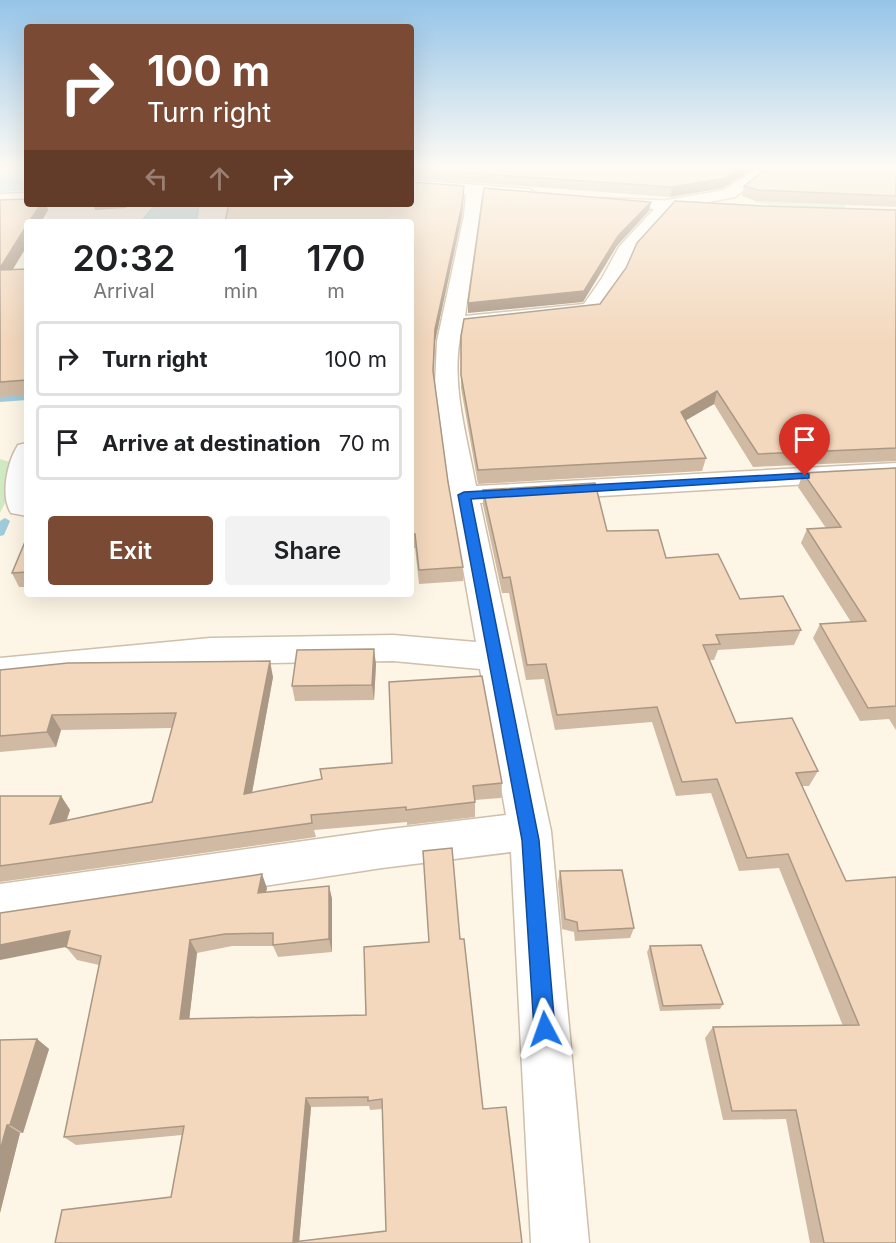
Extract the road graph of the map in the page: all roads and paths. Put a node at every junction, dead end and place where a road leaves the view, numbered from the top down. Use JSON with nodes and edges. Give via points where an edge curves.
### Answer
{"nodes":[{"id":1,"x":470,"y":225,"type":"edge"},
{"id":2,"x":649,"y":225,"type":"edge"},
{"id":3,"x":453,"y":324,"type":"junction"},
{"id":4,"x":24,"y":451,"type":"edge"},
{"id":5,"x":0,"y":452,"type":"edge"},
{"id":6,"x":24,"y":460,"type":"edge"},
{"id":7,"x":896,"y":471,"type":"edge"},
{"id":8,"x":464,"y":495,"type":"junction"},
{"id":9,"x":24,"y":507,"type":"edge"},
{"id":10,"x":495,"y":657,"type":"junction"},
{"id":11,"x":0,"y":671,"type":"edge"},
{"id":12,"x":530,"y":831,"type":"junction"},
{"id":13,"x":0,"y":905,"type":"edge"},
{"id":14,"x":560,"y":1243,"type":"edge"}],
"edges":[{"from":1,"to":3,"type":"street"},
{"from":2,"to":3,"type":"street","via":[[625,251],[591,309]]},
{"from":3,"to":8,"type":"street","via":[[447,339],[445,368]]},
{"from":4,"to":5,"type":"street"},
{"from":6,"to":9,"type":"street","via":[[19,491]]},
{"from":7,"to":8,"type":"street"},
{"from":8,"to":10,"type":"street"},
{"from":10,"to":11,"type":"street","via":[[393,648],[210,651]]},
{"from":10,"to":12,"type":"street"},
{"from":12,"to":13,"type":"street"},
{"from":12,"to":14,"type":"street"}]}
